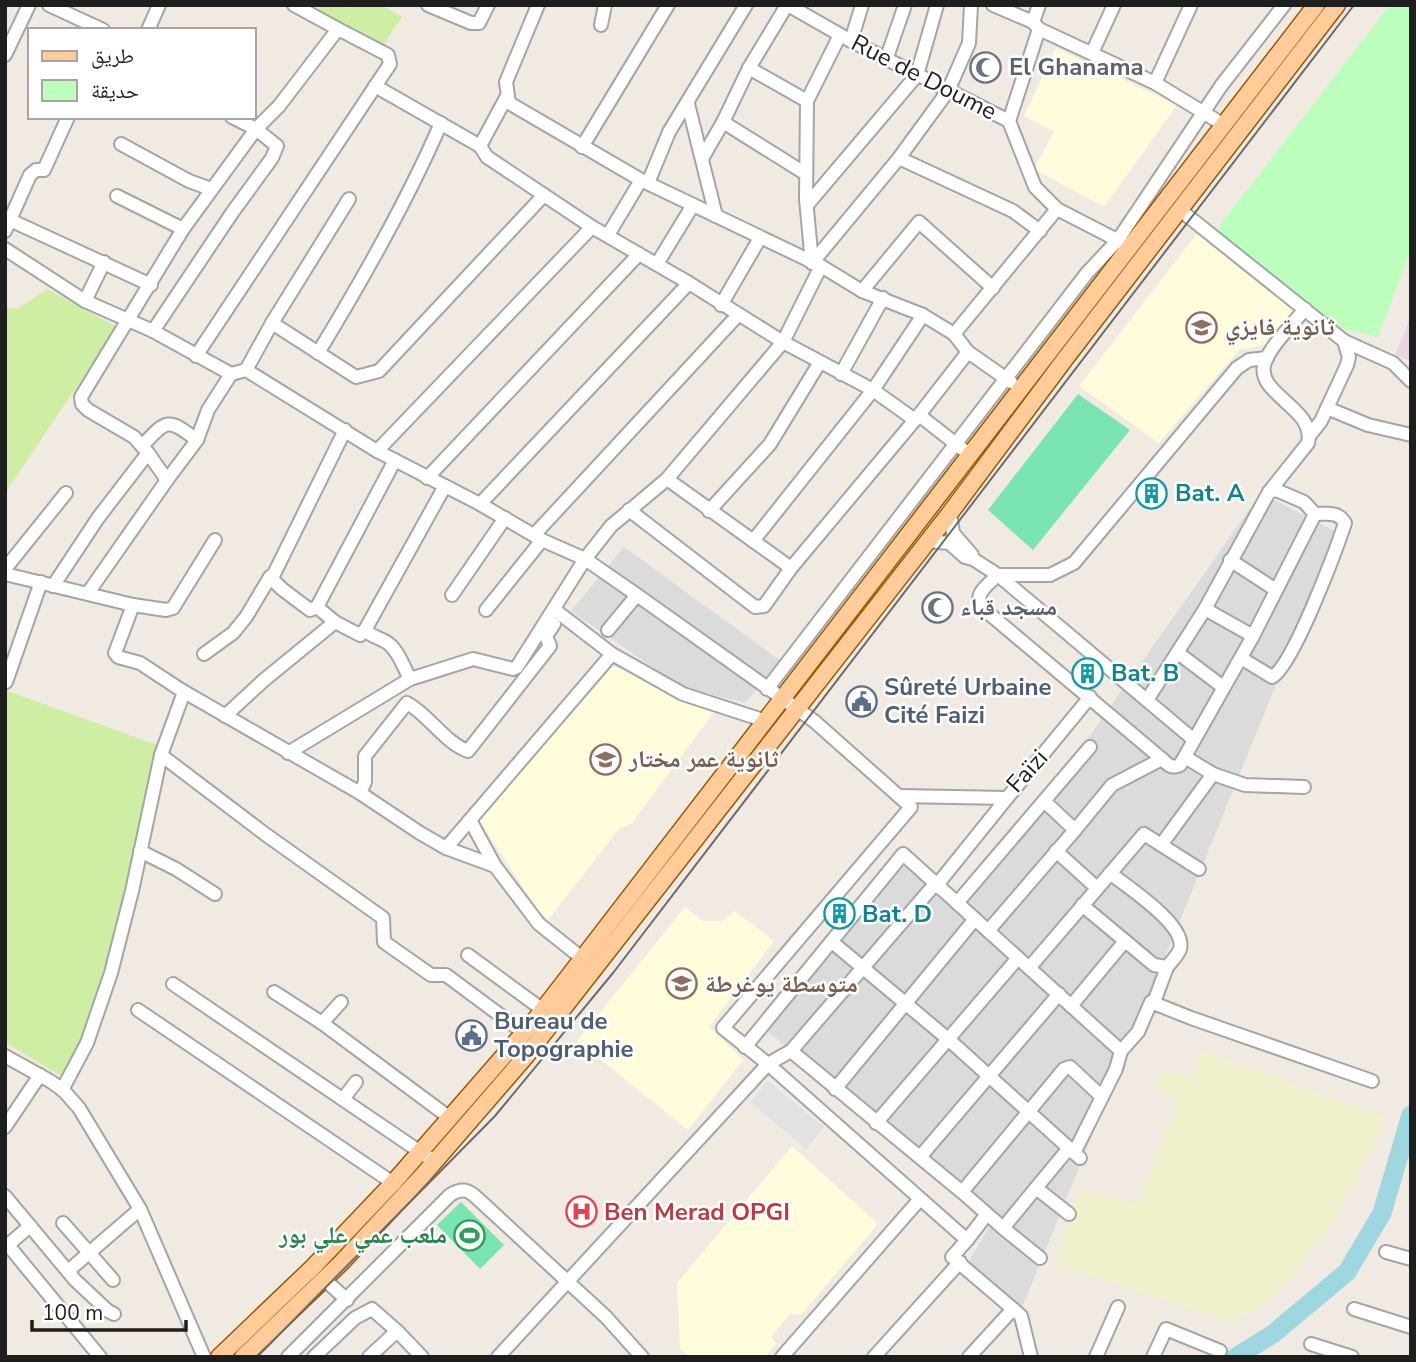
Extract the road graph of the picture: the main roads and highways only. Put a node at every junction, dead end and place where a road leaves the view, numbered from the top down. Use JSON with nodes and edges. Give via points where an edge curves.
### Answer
{"nodes":[{"id":1,"x":1316,"y":5,"type":"edge"},
{"id":2,"x":1337,"y":5,"type":"edge"},
{"id":3,"x":1131,"y":250,"type":"junction"},
{"id":4,"x":789,"y":705,"type":"junction"},
{"id":5,"x":219,"y":1357,"type":"edge"},
{"id":6,"x":243,"y":1357,"type":"edge"}],
"edges":[{"from":1,"to":3,"type":"main road"},
{"from":2,"to":3,"type":"main road","via":[[1179,209]]},
{"from":3,"to":4,"type":"main road","via":[[970,456]]},
{"from":3,"to":4,"type":"main road","via":[[950,513]]},
{"from":4,"to":5,"type":"main road","via":[[766,721],[543,1010],[450,1118],[313,1267]]},
{"from":4,"to":6,"type":"main road","via":[[580,990],[526,1056],[435,1162]]}]}
